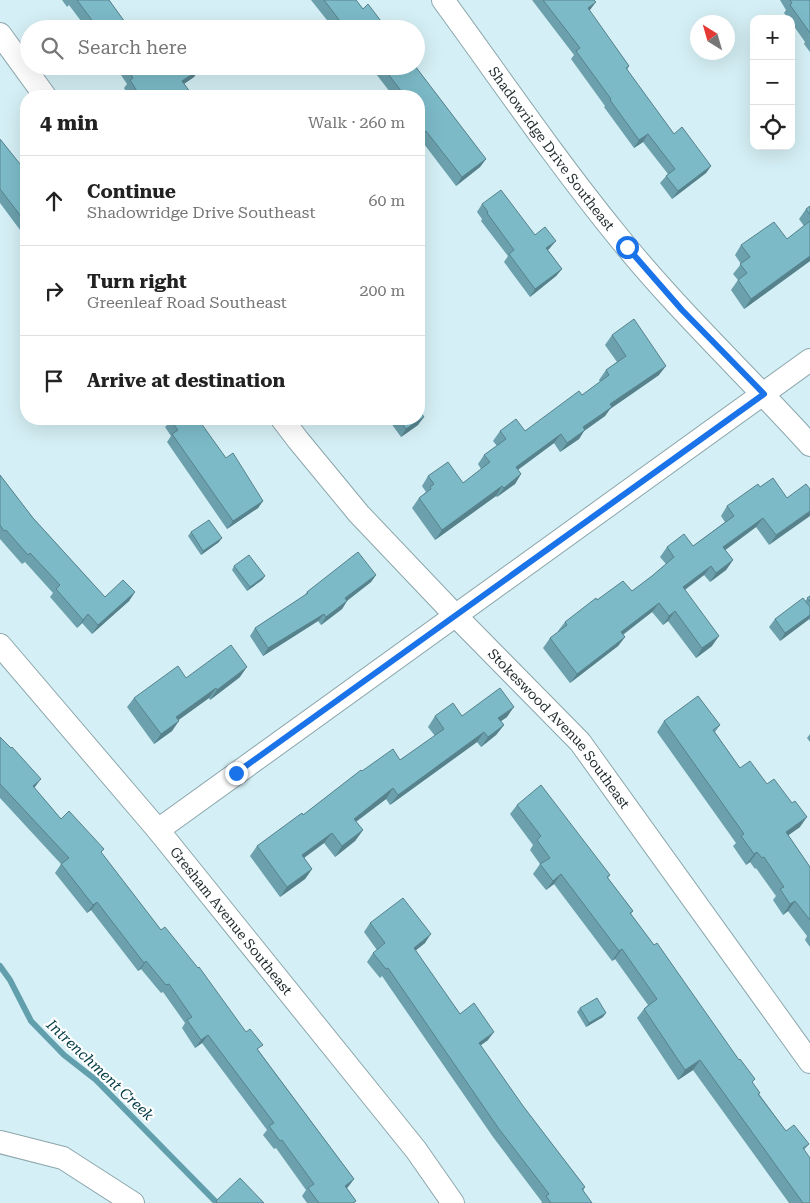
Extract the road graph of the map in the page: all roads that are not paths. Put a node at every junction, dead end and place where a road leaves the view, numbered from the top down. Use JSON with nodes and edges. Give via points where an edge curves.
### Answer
{"nodes":[{"id":1,"x":443,"y":0,"type":"edge"},
{"id":2,"x":0,"y":34,"type":"edge"},
{"id":3,"x":20,"y":62,"type":"edge"},
{"id":4,"x":30,"y":75,"type":"edge"},
{"id":5,"x":41,"y":90,"type":"edge"},
{"id":6,"x":810,"y":360,"type":"edge"},
{"id":7,"x":764,"y":394,"type":"junction"},
{"id":8,"x":287,"y":425,"type":"edge"},
{"id":9,"x":810,"y":445,"type":"edge"},
{"id":10,"x":455,"y":615,"type":"junction"},
{"id":11,"x":0,"y":645,"type":"edge"},
{"id":12,"x":158,"y":830,"type":"junction"},
{"id":13,"x":810,"y":1062,"type":"edge"},
{"id":14,"x":0,"y":1142,"type":"edge"},
{"id":15,"x":133,"y":1203,"type":"edge"},
{"id":16,"x":453,"y":1203,"type":"edge"}],
"edges":[{"from":1,"to":7,"type":"street","name":"Shadowridge Drive Southeast","via":[[616,234],[682,310]]},
{"from":2,"to":3,"type":"street"},
{"from":4,"to":5,"type":"street"},
{"from":6,"to":7,"type":"street"},
{"from":7,"to":9,"type":"street","name":"Shadowridge Drive Southeast"},
{"from":7,"to":10,"type":"street"},
{"from":8,"to":10,"type":"street","name":"Stokeswood Avenue Southeast","via":[[359,514]]},
{"from":10,"to":12,"type":"street"},
{"from":10,"to":13,"type":"street","name":"Stokeswood Avenue Southeast","via":[[580,742]]},
{"from":11,"to":12,"type":"street","name":"Gresham Avenue Southeast"},
{"from":12,"to":16,"type":"street","name":"Gresham Avenue Southeast","via":[[416,1150]]},
{"from":14,"to":15,"type":"street","via":[[63,1158]]}]}
